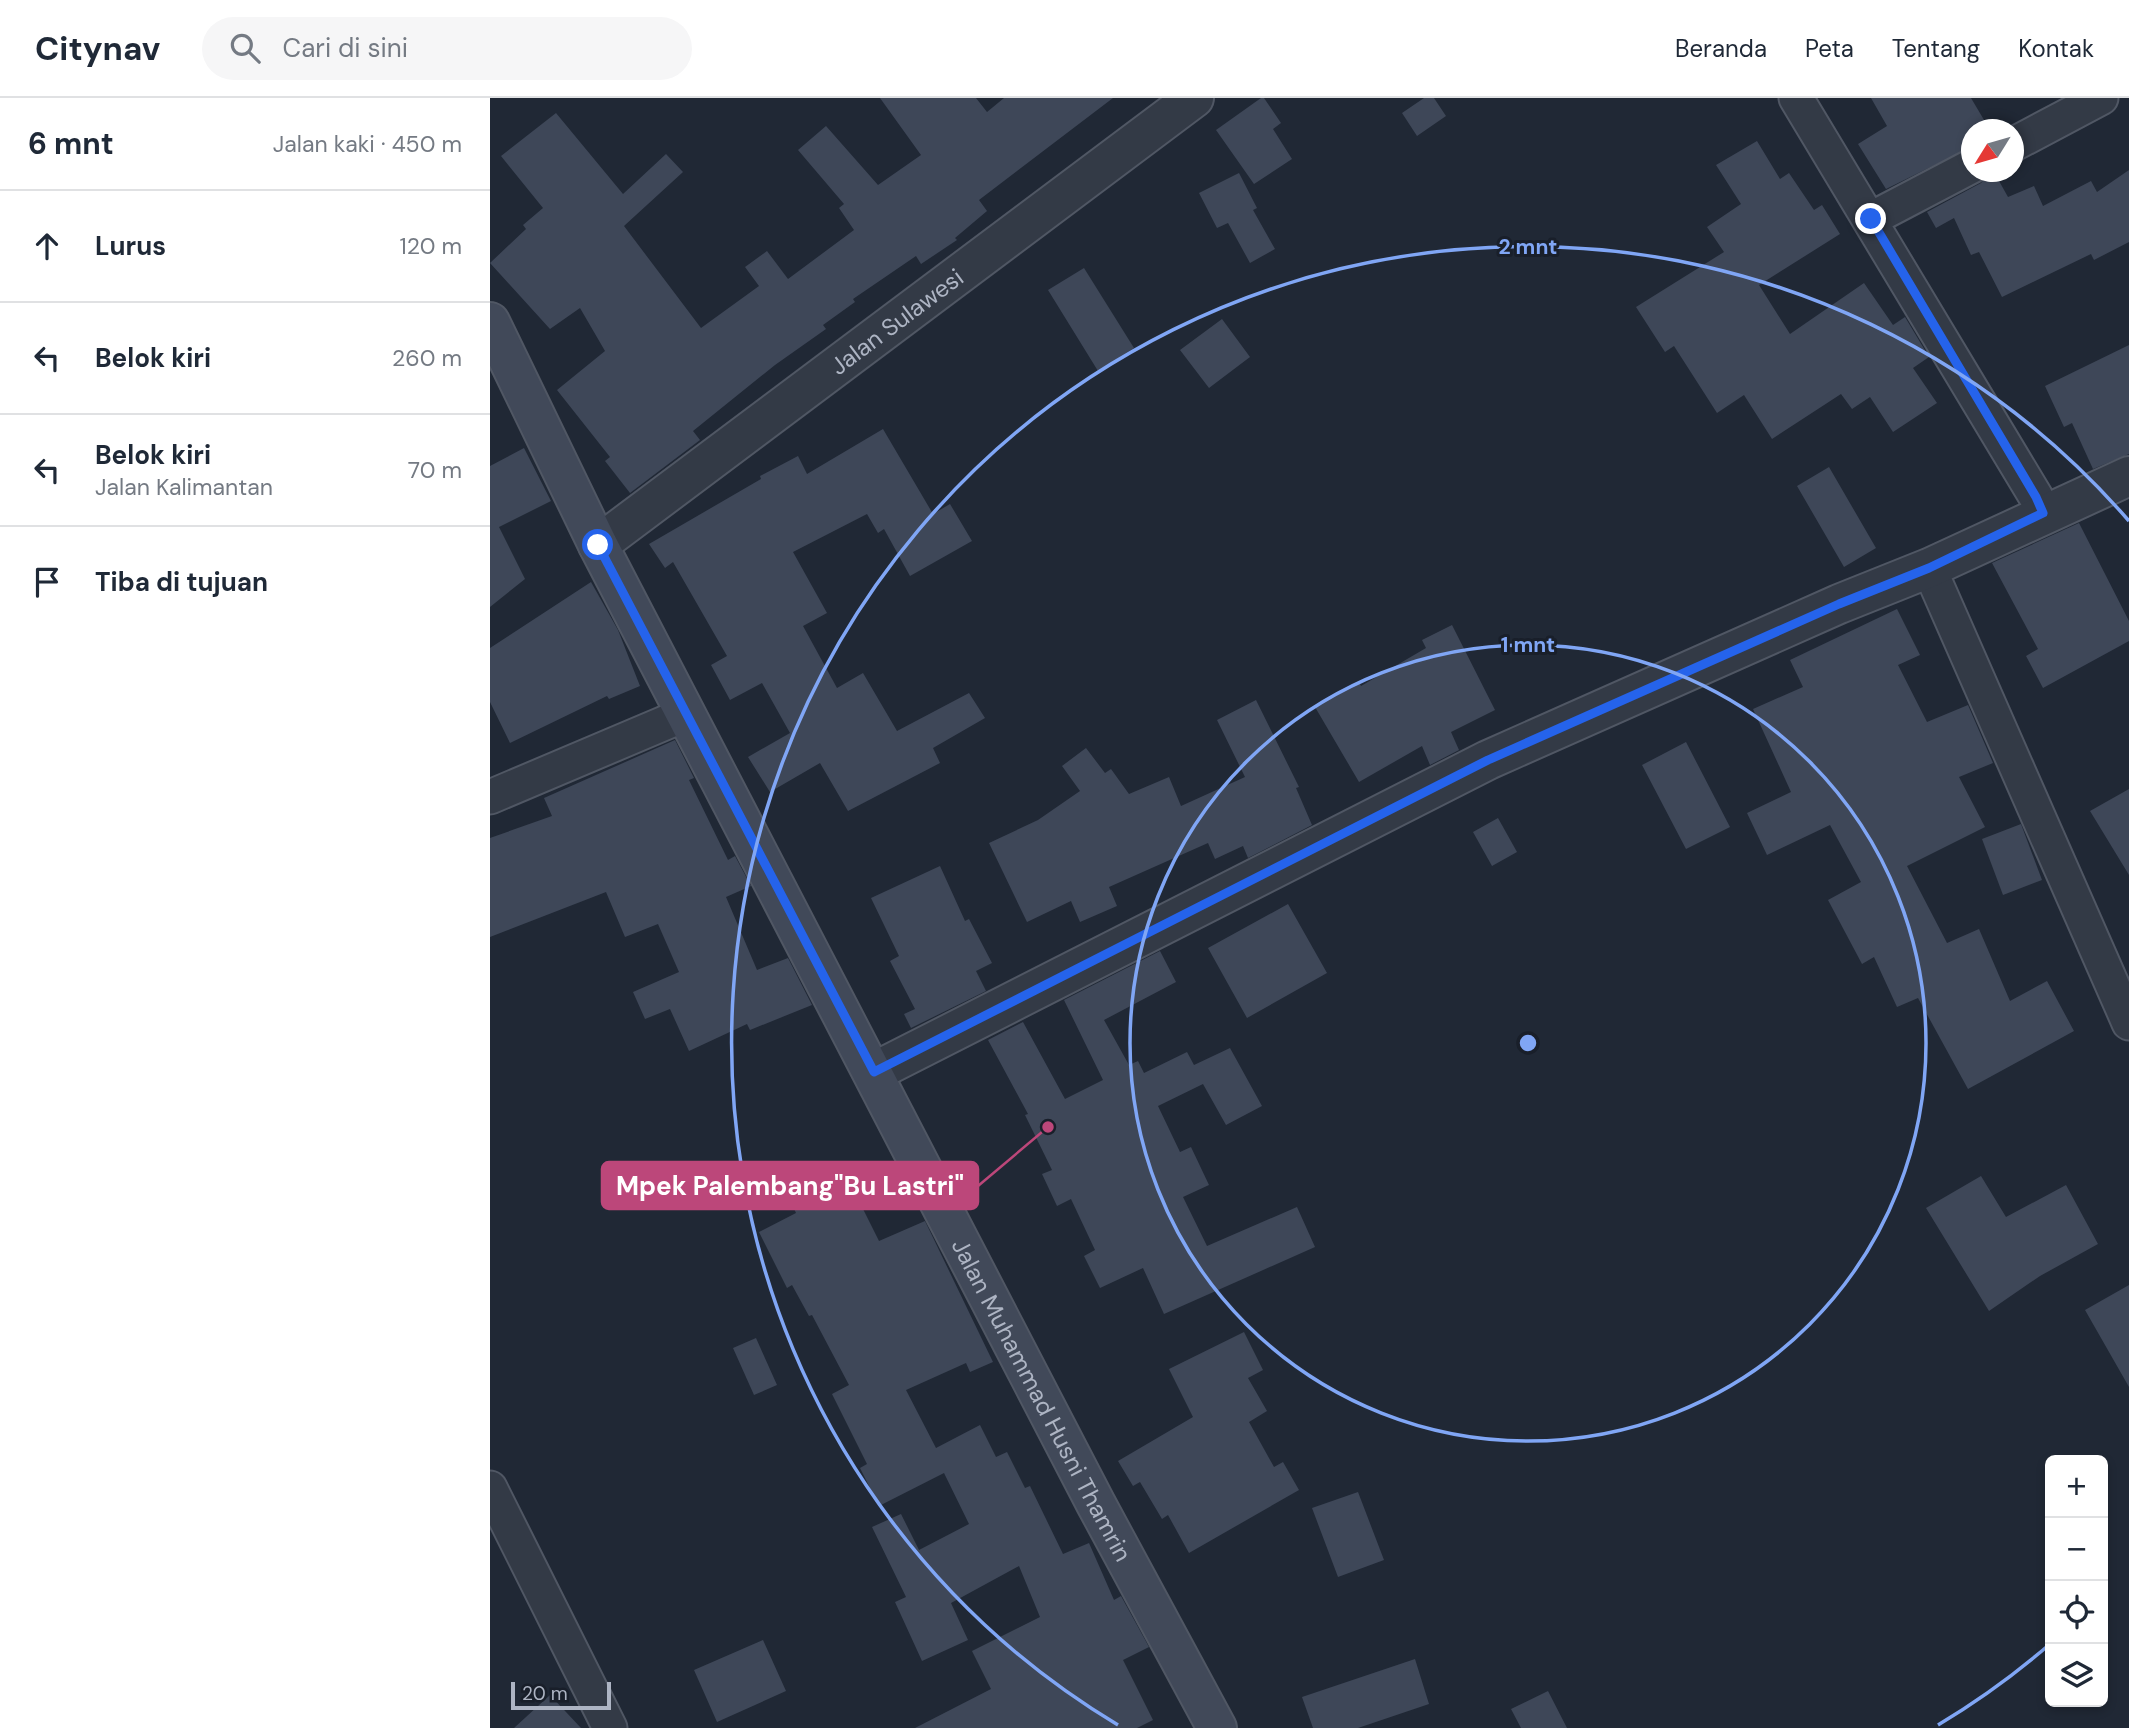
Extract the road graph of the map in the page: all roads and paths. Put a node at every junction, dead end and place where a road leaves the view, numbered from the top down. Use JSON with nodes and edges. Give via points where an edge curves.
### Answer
{"nodes":[{"id":1,"x":1194,"y":98,"type":"edge"},
{"id":2,"x":1796,"y":98,"type":"edge"},
{"id":3,"x":2101,"y":98,"type":"edge"},
{"id":4,"x":2024,"y":139,"type":"edge"},
{"id":5,"x":1961,"y":172,"type":"edge"},
{"id":6,"x":1871,"y":219,"type":"junction"},
{"id":7,"x":490,"y":322,"type":"edge"},
{"id":8,"x":2129,"y":476,"type":"edge"},
{"id":9,"x":2043,"y":513,"type":"junction"},
{"id":10,"x":598,"y":545,"type":"junction"},
{"id":11,"x":1929,"y":568,"type":"junction"},
{"id":12,"x":686,"y":714,"type":"junction"},
{"id":13,"x":490,"y":797,"type":"edge"},
{"id":14,"x":2129,"y":1023,"type":"edge"},
{"id":15,"x":874,"y":1072,"type":"junction"},
{"id":16,"x":490,"y":1488,"type":"edge"},
{"id":17,"x":610,"y":1728,"type":"edge"},
{"id":18,"x":1217,"y":1728,"type":"edge"}],
"edges":[{"from":1,"to":10,"type":"street","name":"Jalan Sulawesi"},
{"from":2,"to":6,"type":"street"},
{"from":3,"to":4,"type":"street"},
{"from":5,"to":6,"type":"street"},
{"from":6,"to":9,"type":"street"},
{"from":7,"to":10,"type":"main road","name":"Jalan Muhammad Husni Thamrin"},
{"from":8,"to":9,"type":"street"},
{"from":9,"to":11,"type":"street"},
{"from":10,"to":12,"type":"main road","name":"Jalan Muhammad Husni Thamrin"},
{"from":11,"to":14,"type":"street"},
{"from":11,"to":15,"type":"street","via":[[1488,760]]},
{"from":12,"to":13,"type":"street"},
{"from":12,"to":15,"type":"main road","name":"Jalan Muhammad Husni Thamrin"},
{"from":15,"to":18,"type":"main road","name":"Jalan Muhammad Husni Thamrin"},
{"from":16,"to":17,"type":"street"}]}
